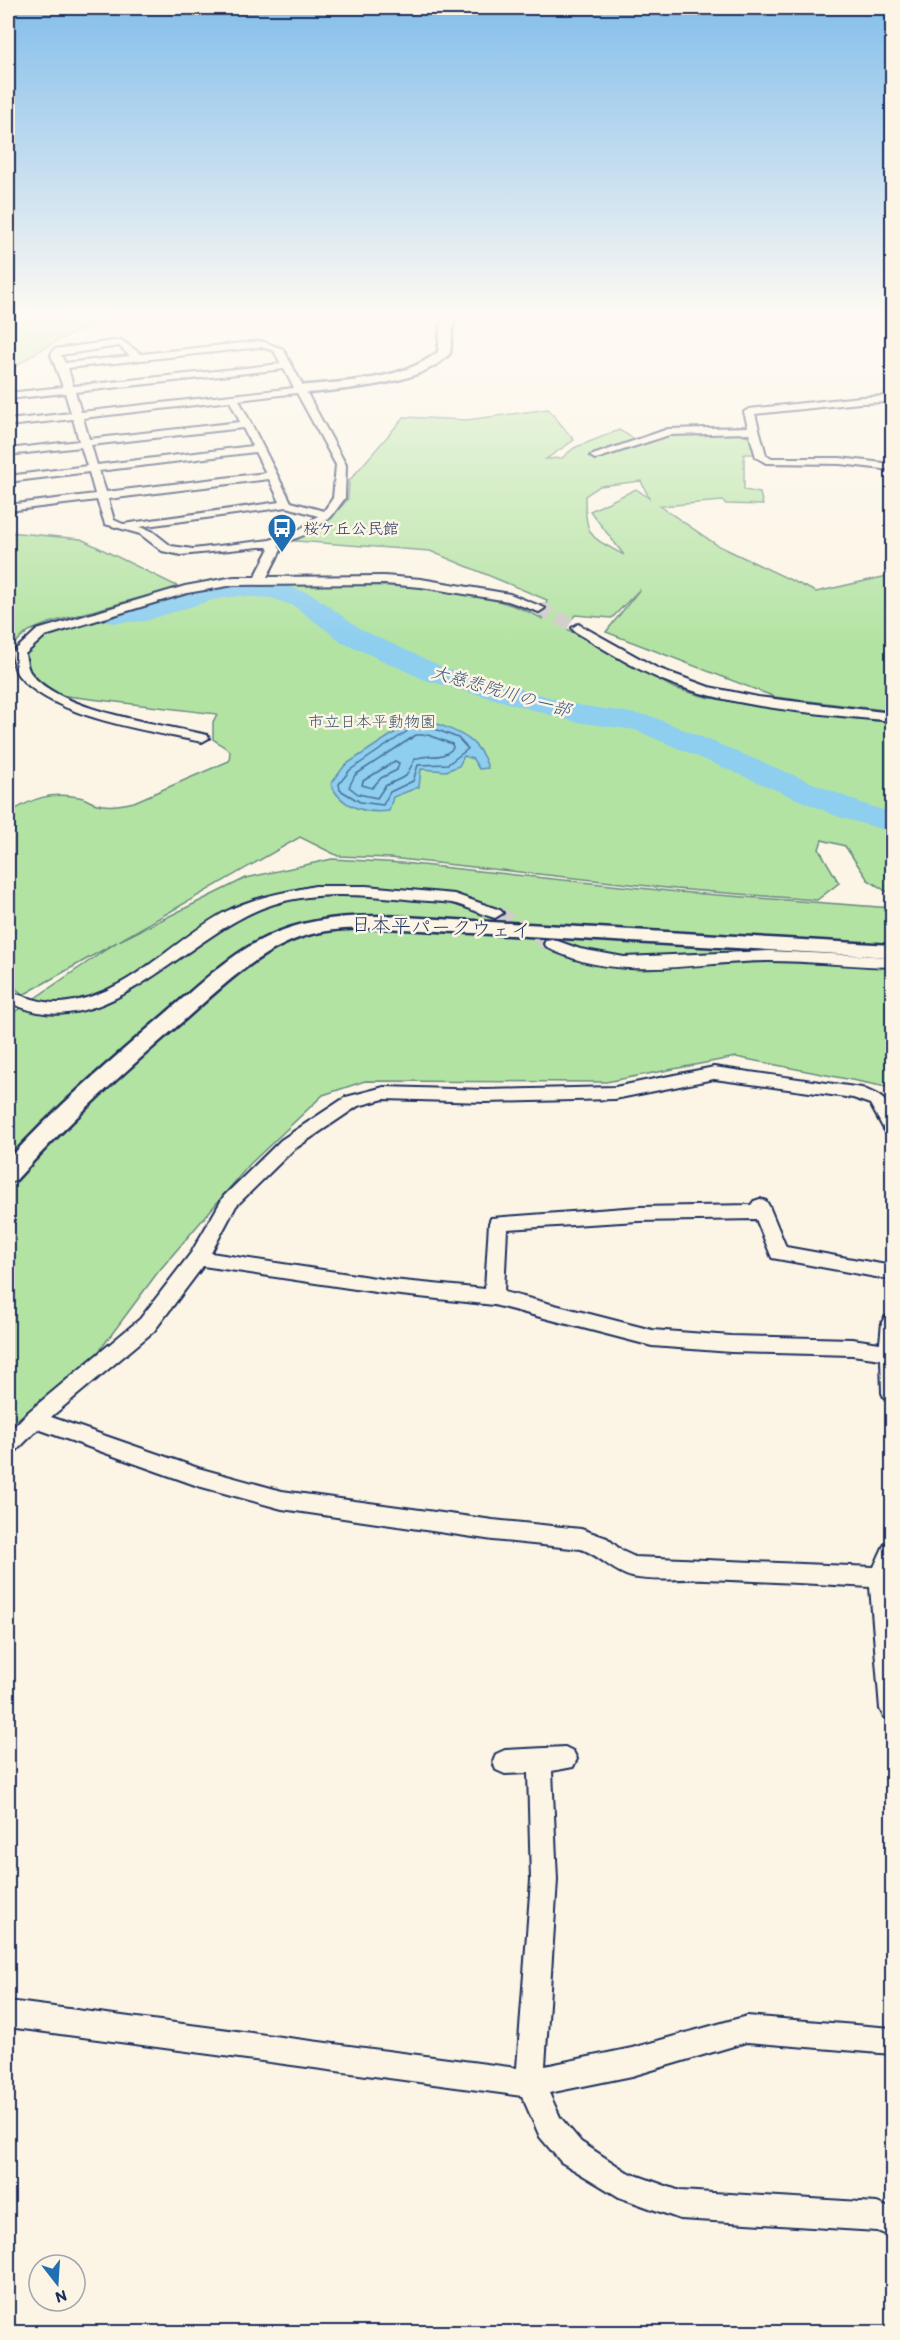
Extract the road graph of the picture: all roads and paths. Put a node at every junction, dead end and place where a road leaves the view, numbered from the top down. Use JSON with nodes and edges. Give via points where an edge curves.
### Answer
{"nodes":[{"id":1,"x":80,"y":425,"type":"edge"},
{"id":2,"x":237,"y":425,"type":"edge"},
{"id":3,"x":249,"y":425,"type":"edge"},
{"id":4,"x":319,"y":425,"type":"edge"},
{"id":5,"x":753,"y":425,"type":"edge"},
{"id":6,"x":754,"y":430,"type":"junction"},
{"id":7,"x":85,"y":442,"type":"junction"},
{"id":8,"x":260,"y":448,"type":"junction"},
{"id":9,"x":8,"y":452,"type":"edge"},
{"id":10,"x":596,"y":456,"type":"dead end"},
{"id":11,"x":892,"y":467,"type":"edge"},
{"id":12,"x":93,"y":468,"type":"junction"},
{"id":13,"x":272,"y":475,"type":"junction"},
{"id":14,"x":8,"y":479,"type":"edge"},
{"id":15,"x":101,"y":496,"type":"junction"},
{"id":16,"x":287,"y":504,"type":"junction"},
{"id":17,"x":8,"y":507,"type":"edge"},
{"id":18,"x":327,"y":515,"type":"junction"},
{"id":19,"x":116,"y":527,"type":"junction"},
{"id":20,"x":271,"y":544,"type":"junction"},
{"id":21,"x":260,"y":580,"type":"junction"},
{"id":22,"x":538,"y":608,"type":"tunnel mouth"},
{"id":23,"x":578,"y":628,"type":"tunnel mouth"},
{"id":24,"x":13,"y":657,"type":"edge"},
{"id":25,"x":892,"y":717,"type":"edge"},
{"id":26,"x":202,"y":738,"type":"dead end"},
{"id":27,"x":495,"y":913,"type":"tunnel mouth"},
{"id":28,"x":552,"y":944,"type":"tunnel mouth"},
{"id":29,"x":892,"y":951,"type":"edge"},
{"id":30,"x":892,"y":962,"type":"edge"},
{"id":31,"x":8,"y":997,"type":"edge"},
{"id":32,"x":892,"y":1129,"type":"edge"},
{"id":33,"x":8,"y":1174,"type":"edge"},
{"id":34,"x":198,"y":1258,"type":"junction"},
{"id":35,"x":892,"y":1273,"type":"edge"},
{"id":36,"x":494,"y":1297,"type":"junction"},
{"id":37,"x":892,"y":1322,"type":"edge"},
{"id":38,"x":891,"y":1353,"type":"junction"},
{"id":39,"x":892,"y":1384,"type":"edge"},
{"id":40,"x":892,"y":1393,"type":"edge"},
{"id":41,"x":34,"y":1419,"type":"junction"},
{"id":42,"x":8,"y":1446,"type":"edge"},
{"id":43,"x":892,"y":1552,"type":"edge"},
{"id":44,"x":880,"y":1577,"type":"junction"},
{"id":45,"x":892,"y":1710,"type":"edge"},
{"id":46,"x":505,"y":1762,"type":"dead end"},
{"id":47,"x":8,"y":2014,"type":"edge"},
{"id":48,"x":892,"y":2041,"type":"edge"},
{"id":49,"x":530,"y":2083,"type":"junction"},
{"id":50,"x":892,"y":2223,"type":"edge"}],
"edges":[{"from":1,"to":7,"type":"street"},
{"from":2,"to":7,"type":"street"},
{"from":3,"to":8,"type":"street"},
{"from":4,"to":18,"type":"street","via":[[341,465],[339,498]]},
{"from":5,"to":6,"type":"street"},
{"from":6,"to":10,"type":"street","via":[[668,432]]},
{"from":6,"to":11,"type":"street","via":[[761,458]]},
{"from":7,"to":9,"type":"street"},
{"from":7,"to":12,"type":"street"},
{"from":8,"to":12,"type":"street"},
{"from":8,"to":13,"type":"street"},
{"from":12,"to":14,"type":"street"},
{"from":12,"to":15,"type":"street"},
{"from":13,"to":15,"type":"street"},
{"from":13,"to":16,"type":"street"},
{"from":15,"to":17,"type":"street"},
{"from":15,"to":19,"type":"street","via":[[109,522]]},
{"from":16,"to":18,"type":"street"},
{"from":16,"to":19,"type":"street"},
{"from":18,"to":20,"type":"street","via":[[303,532]]},
{"from":19,"to":20,"type":"street","via":[[143,531],[166,550],[181,552],[255,542]]},
{"from":20,"to":21,"type":"street","via":[[275,550]]},
{"from":21,"to":22,"type":"street","via":[[422,583],[510,598]]},
{"from":21,"to":24,"type":"street","via":[[185,590],[41,633]]},
{"from":23,"to":25,"type":"street","via":[[654,672],[717,694]]},
{"from":24,"to":26,"type":"street","via":[[37,687],[51,697],[82,710]]},
{"from":27,"to":31,"type":"street","via":[[454,899],[315,891],[271,900],[233,914],[126,987],[93,1001],[50,1008]]},
{"from":28,"to":30,"type":"street","via":[[588,957],[626,961],[752,956]]},
{"from":29,"to":33,"type":"street","name":"日本平パークウェイ","via":[[387,922],[311,928],[259,949],[219,979],[70,1109]]},
{"from":32,"to":34,"type":"street","via":[[876,1100],[856,1092],[714,1072],[615,1093],[384,1093],[352,1101],[287,1145],[230,1201]]},
{"from":34,"to":36,"type":"street","via":[[382,1286]]},
{"from":34,"to":41,"type":"street","via":[[147,1325]]},
{"from":35,"to":36,"type":"street","via":[[779,1253],[761,1209],[638,1214],[498,1223]]},
{"from":36,"to":38,"type":"street","via":[[652,1338],[852,1347]]},
{"from":37,"to":38,"type":"street"},
{"from":38,"to":39,"type":"street"},
{"from":39,"to":40,"type":"street"},
{"from":41,"to":42,"type":"street"},
{"from":41,"to":44,"type":"street","via":[[198,1477],[282,1500],[580,1539],[599,1545],[633,1567]]},
{"from":43,"to":44,"type":"street"},
{"from":44,"to":45,"type":"street"},
{"from":46,"to":49,"type":"street","via":[[552,1759]]},
{"from":47,"to":49,"type":"street"},
{"from":48,"to":49,"type":"street","via":[[747,2029],[632,2062]]},
{"from":49,"to":50,"type":"street","via":[[550,2127],[570,2152],[619,2183],[680,2205],[878,2217]]}]}
